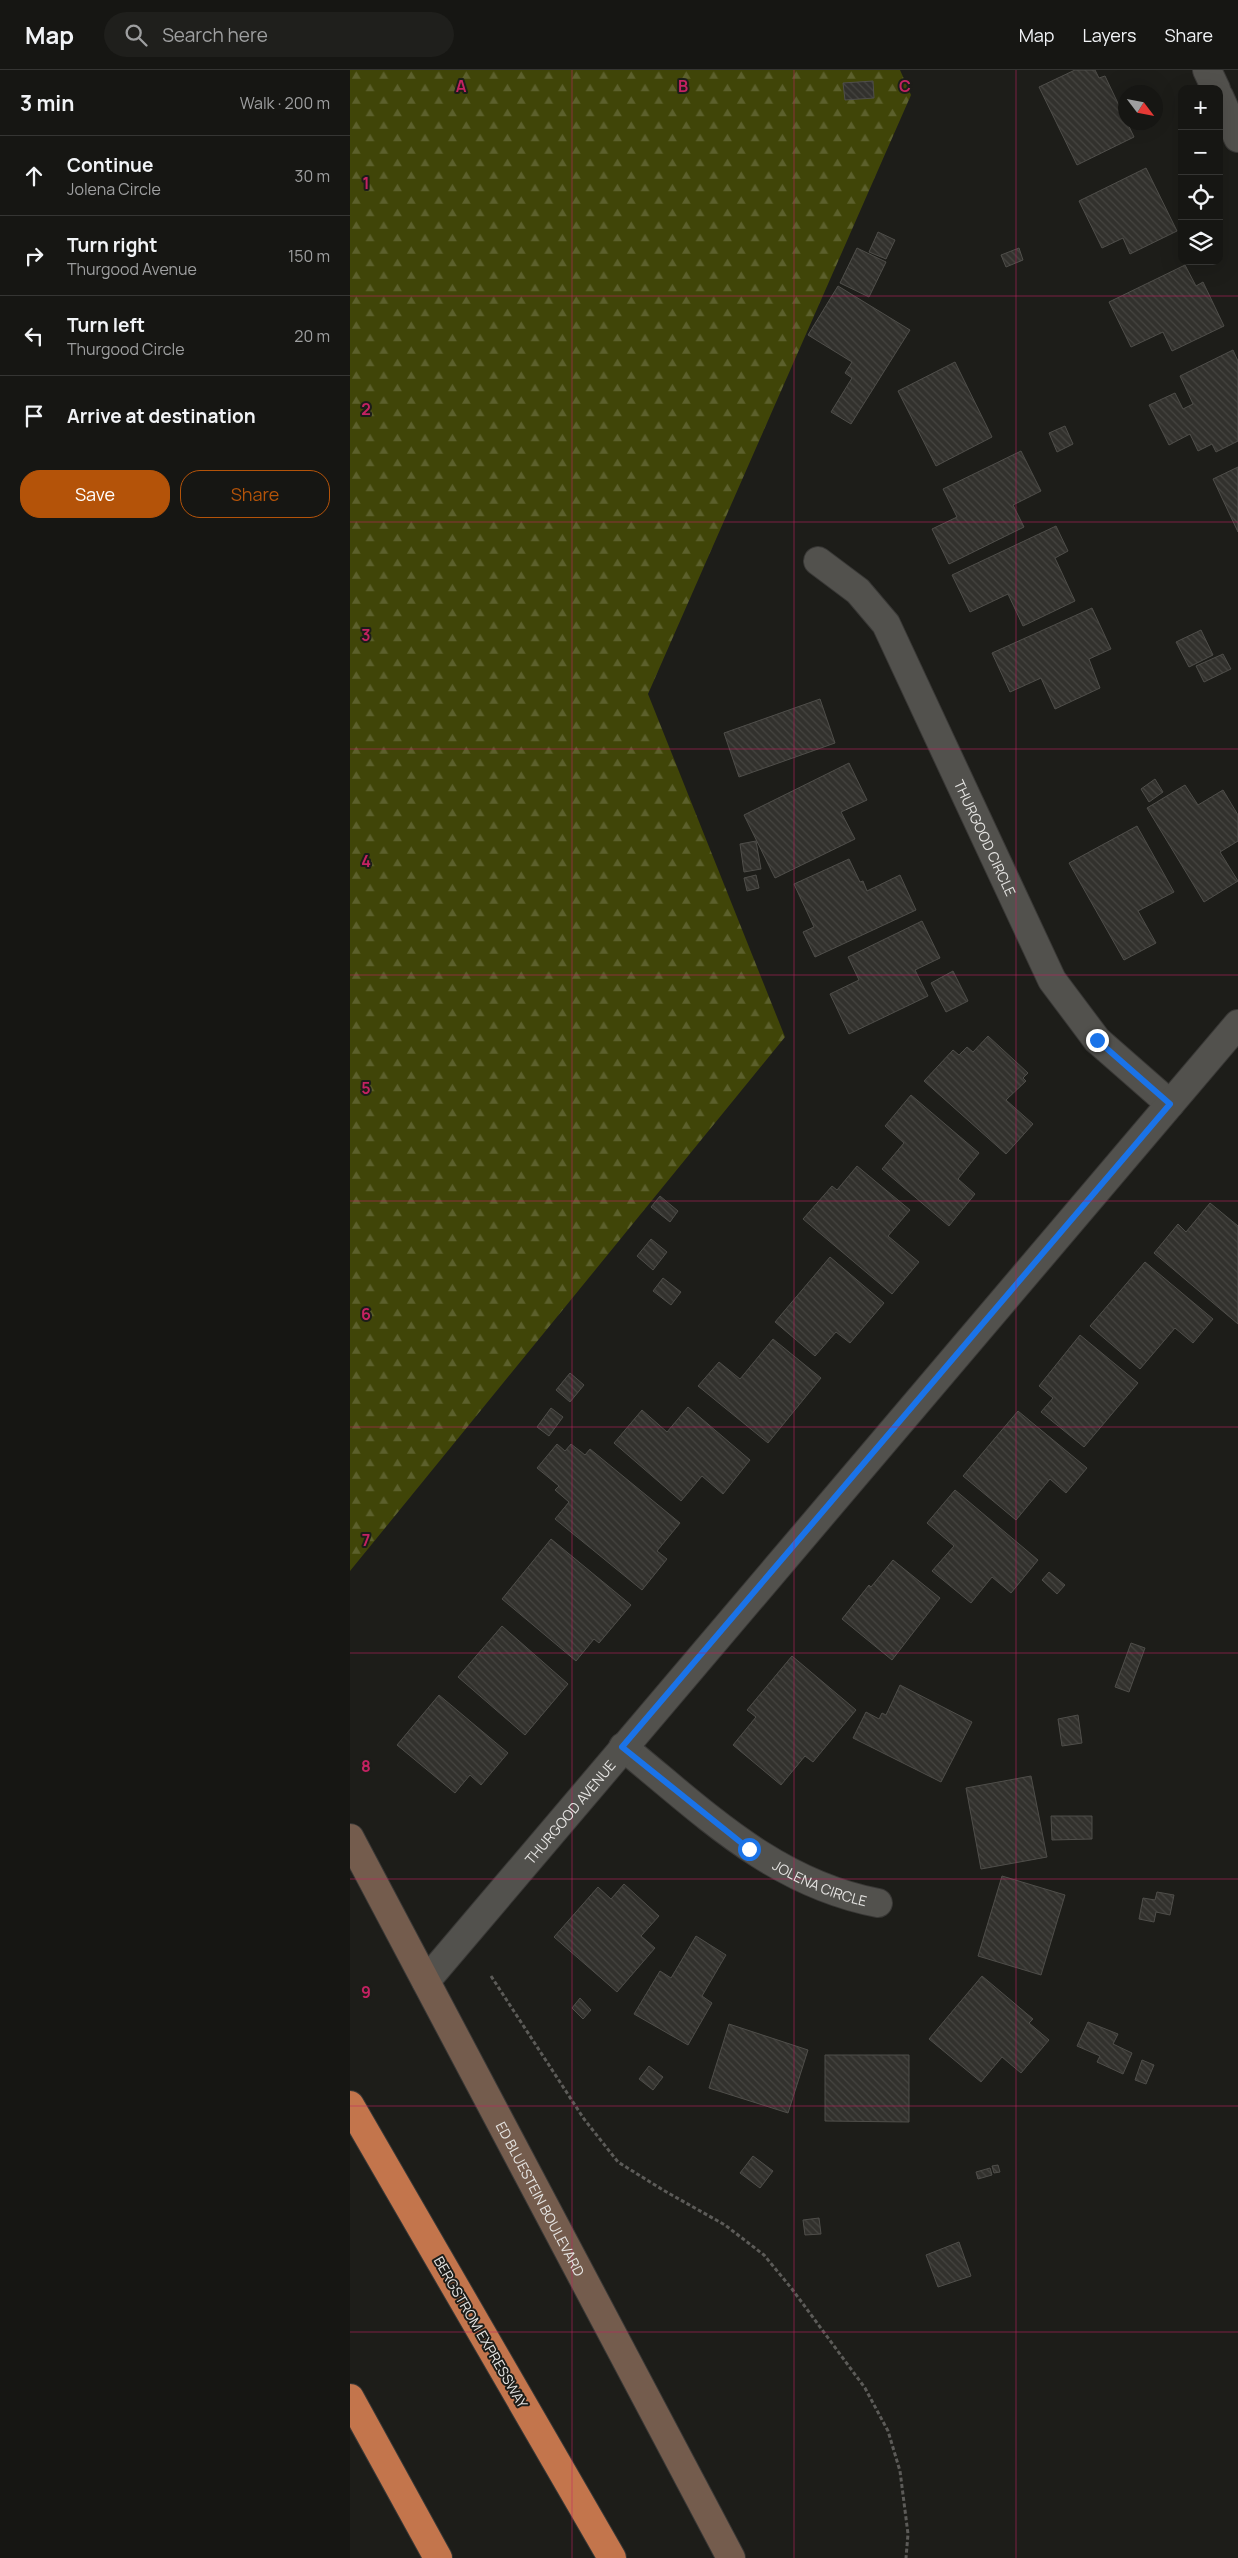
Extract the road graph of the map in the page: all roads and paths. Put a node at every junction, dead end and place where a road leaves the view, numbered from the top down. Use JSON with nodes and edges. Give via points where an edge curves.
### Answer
{"nodes":[{"id":1,"x":1208,"y":70,"type":"edge"},
{"id":2,"x":1214,"y":85,"type":"edge"},
{"id":3,"x":1223,"y":105,"type":"edge"},
{"id":4,"x":1238,"y":138,"type":"edge"},
{"id":5,"x":818,"y":561,"type":"dead end"},
{"id":6,"x":1238,"y":1024,"type":"edge"},
{"id":7,"x":1170,"y":1104,"type":"junction"},
{"id":8,"x":622,"y":1747,"type":"junction"},
{"id":9,"x":350,"y":1838,"type":"edge"},
{"id":10,"x":878,"y":1902,"type":"dead end"},
{"id":11,"x":491,"y":1976,"type":"dead end"},
{"id":12,"x":426,"y":1981,"type":"junction"},
{"id":13,"x":350,"y":2105,"type":"edge"},
{"id":14,"x":350,"y":2398,"type":"edge"},
{"id":15,"x":438,"y":2558,"type":"edge"},
{"id":16,"x":612,"y":2558,"type":"edge"},
{"id":17,"x":732,"y":2558,"type":"edge"},
{"id":18,"x":906,"y":2558,"type":"edge"}],
"edges":[{"from":1,"to":2,"type":"street"},
{"from":3,"to":4,"type":"street"},
{"from":5,"to":7,"type":"street","name":"THURGOOD CIRCLE","via":[[858,591],[886,624],[1052,980],[1097,1040]]},
{"from":6,"to":7,"type":"street","name":"THURGOOD AVENUE"},
{"from":7,"to":8,"type":"street","name":"THURGOOD AVENUE"},
{"from":8,"to":10,"type":"street","name":"JOLENA CIRCLE","via":[[749,1849],[818,1886]]},
{"from":8,"to":12,"type":"street","name":"THURGOOD AVENUE"},
{"from":9,"to":12,"type":"main road","name":"ED BLUESTEIN BOULEVARD"},
{"from":11,"to":18,"type":"path","via":[[584,2120],[618,2162],[725,2225],[764,2255],[866,2388],[888,2431],[900,2471],[908,2534]]},
{"from":12,"to":17,"type":"main road","name":"ED BLUESTEIN BOULEVARD"},
{"from":13,"to":16,"type":"highway","name":"BERGSTROM EXPRESSWAY"},
{"from":14,"to":15,"type":"highway"}]}
